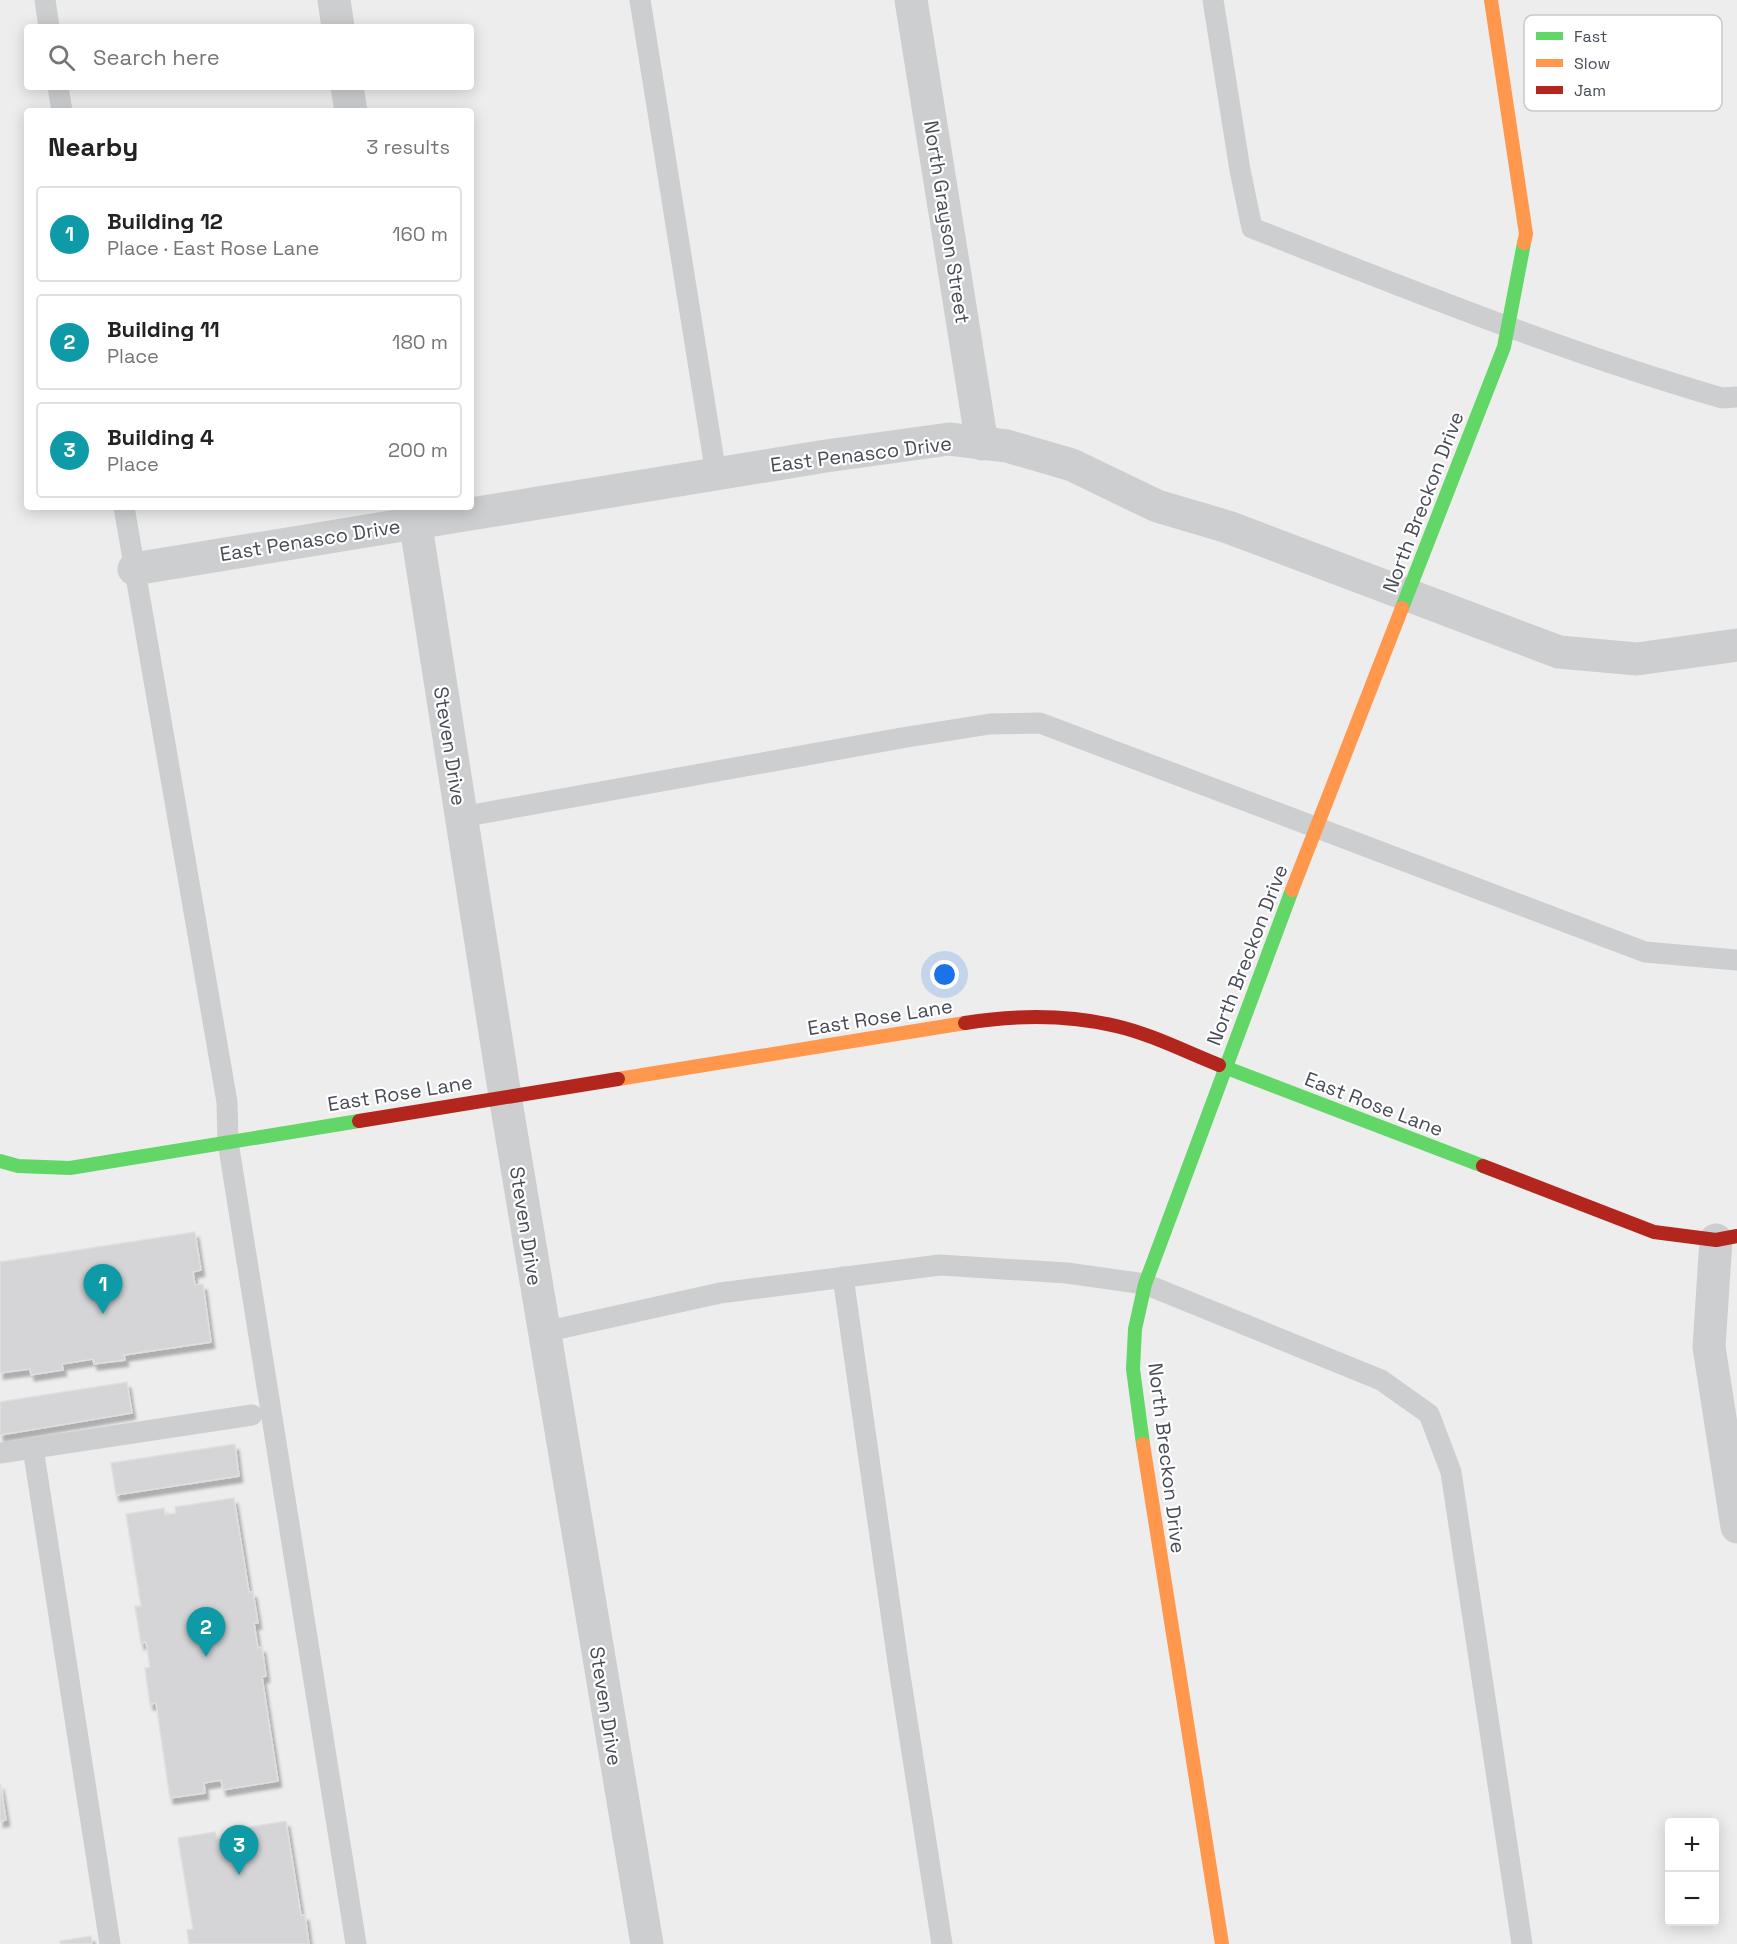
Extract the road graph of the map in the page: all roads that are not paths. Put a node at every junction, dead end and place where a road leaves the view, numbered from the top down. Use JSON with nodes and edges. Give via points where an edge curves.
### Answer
{"nodes":[{"id":1,"x":45,"y":0,"type":"edge"},
{"id":2,"x":334,"y":0,"type":"edge"},
{"id":3,"x":640,"y":0,"type":"edge"},
{"id":4,"x":911,"y":0,"type":"edge"},
{"id":5,"x":1213,"y":0,"type":"edge"},
{"id":6,"x":1491,"y":0,"type":"edge"},
{"id":7,"x":49,"y":24,"type":"edge"},
{"id":8,"x":338,"y":24,"type":"edge"},
{"id":9,"x":58,"y":90,"type":"edge"},
{"id":10,"x":348,"y":90,"type":"edge"},
{"id":11,"x":62,"y":108,"type":"edge"},
{"id":12,"x":350,"y":108,"type":"edge"},
{"id":13,"x":1507,"y":329,"type":"junction"},
{"id":14,"x":1737,"y":396,"type":"edge"},
{"id":15,"x":982,"y":444,"type":"junction"},
{"id":16,"x":716,"y":474,"type":"junction"},
{"id":17,"x":474,"y":507,"type":"edge"},
{"id":18,"x":124,"y":510,"type":"edge"},
{"id":19,"x":451,"y":510,"type":"edge"},
{"id":20,"x":414,"y":515,"type":"edge"},
{"id":21,"x":134,"y":569,"type":"junction"},
{"id":22,"x":1408,"y":595,"type":"junction"},
{"id":23,"x":1737,"y":645,"type":"edge"},
{"id":24,"x":461,"y":817,"type":"junction"},
{"id":25,"x":1317,"y":826,"type":"junction"},
{"id":26,"x":1737,"y":960,"type":"edge"},
{"id":27,"x":1226,"y":1068,"type":"junction"},
{"id":28,"x":505,"y":1096,"type":"junction"},
{"id":29,"x":228,"y":1142,"type":"junction"},
{"id":30,"x":0,"y":1161,"type":"edge"},
{"id":31,"x":1726,"y":1238,"type":"edge"},
{"id":32,"x":843,"y":1277,"type":"junction"},
{"id":33,"x":1145,"y":1284,"type":"junction"},
{"id":34,"x":544,"y":1332,"type":"junction"},
{"id":35,"x":252,"y":1415,"type":"dead end"},
{"id":36,"x":33,"y":1448,"type":"junction"},
{"id":37,"x":0,"y":1453,"type":"edge"},
{"id":38,"x":1737,"y":1527,"type":"edge"},
{"id":39,"x":110,"y":1944,"type":"edge"},
{"id":40,"x":356,"y":1944,"type":"edge"},
{"id":41,"x":647,"y":1944,"type":"edge"},
{"id":42,"x":942,"y":1944,"type":"edge"},
{"id":43,"x":1222,"y":1944,"type":"edge"},
{"id":44,"x":1522,"y":1944,"type":"edge"}],
"edges":[{"from":1,"to":7,"type":"lane"},
{"from":2,"to":8,"type":"street"},
{"from":3,"to":16,"type":"lane"},
{"from":4,"to":15,"type":"street","name":"North Grayson Street"},
{"from":5,"to":13,"type":"lane","via":[[1252,228]]},
{"from":6,"to":13,"type":"street","name":"North Breckon Drive","via":[[1526,234]]},
{"from":9,"to":11,"type":"lane"},
{"from":10,"to":12,"type":"street"},
{"from":13,"to":14,"type":"lane","via":[[1665,382],[1722,398]]},
{"from":13,"to":22,"type":"street","name":"North Breckon Drive","via":[[1504,346]]},
{"from":15,"to":16,"type":"street","name":"East Penasco Drive","via":[[950,439]]},
{"from":15,"to":22,"type":"street","name":"East Penasco Drive","via":[[1007,446],[1072,465],[1156,506],[1228,527]]},
{"from":16,"to":17,"type":"street","name":"East Penasco Drive"},
{"from":18,"to":21,"type":"lane"},
{"from":19,"to":20,"type":"street","name":"East Penasco Drive"},
{"from":20,"to":21,"type":"street","name":"East Penasco Drive"},
{"from":20,"to":24,"type":"street","name":"Steven Drive"},
{"from":21,"to":29,"type":"lane","via":[[227,1102]]},
{"from":22,"to":23,"type":"street","name":"East Penasco Drive","via":[[1559,652],[1637,659]]},
{"from":22,"to":25,"type":"street","name":"North Breckon Drive"},
{"from":24,"to":25,"type":"lane","via":[[907,737],[990,724],[1040,723]]},
{"from":24,"to":28,"type":"street","name":"Steven Drive"},
{"from":25,"to":26,"type":"lane","via":[[1645,952]]},
{"from":25,"to":27,"type":"street","name":"North Breckon Drive"},
{"from":27,"to":28,"type":"street","name":"East Rose Lane","via":[[1117,1026],[1059,1017],[1009,1016]]},
{"from":27,"to":31,"type":"street","name":"East Rose Lane","via":[[1654,1232]]},
{"from":27,"to":33,"type":"street","name":"North Breckon Drive"},
{"from":28,"to":29,"type":"street","name":"East Rose Lane"},
{"from":28,"to":34,"type":"street","name":"Steven Drive"},
{"from":29,"to":30,"type":"street","name":"East Rose Lane","via":[[70,1168],[18,1166]]},
{"from":29,"to":40,"type":"lane"},
{"from":31,"to":38,"type":"street","via":[[1708,1347]]},
{"from":32,"to":33,"type":"lane","via":[[940,1265],[1066,1273]]},
{"from":32,"to":34,"type":"lane","via":[[720,1293]]},
{"from":32,"to":42,"type":"lane"},
{"from":33,"to":43,"type":"street","name":"North Breckon Drive","via":[[1135,1329],[1133,1368]]},
{"from":33,"to":44,"type":"lane","via":[[1381,1380],[1429,1414],[1451,1472]]},
{"from":34,"to":41,"type":"street","name":"Steven Drive"},
{"from":35,"to":36,"type":"lane"},
{"from":36,"to":37,"type":"lane"},
{"from":36,"to":39,"type":"lane"}]}
